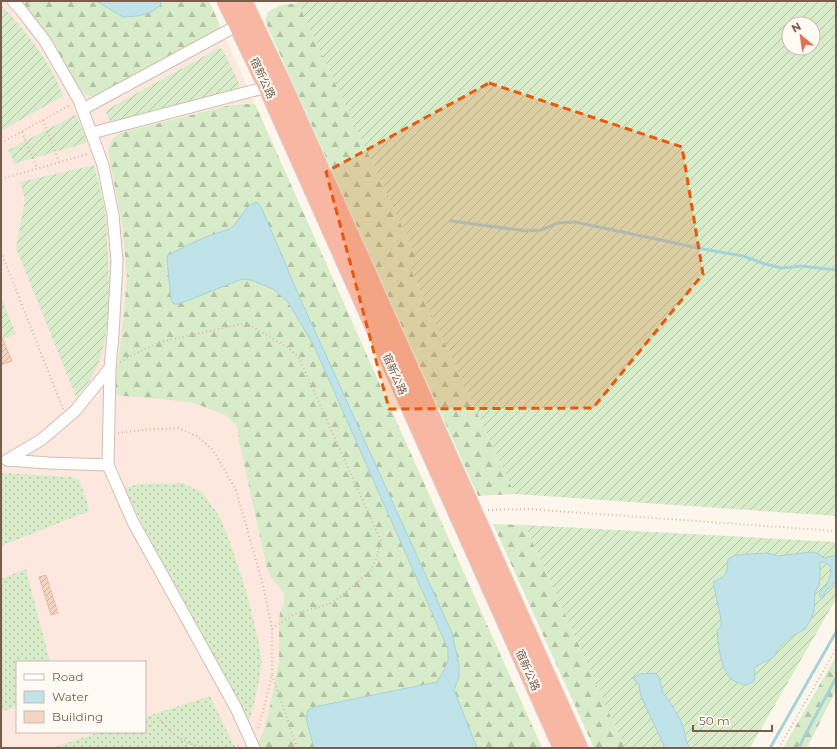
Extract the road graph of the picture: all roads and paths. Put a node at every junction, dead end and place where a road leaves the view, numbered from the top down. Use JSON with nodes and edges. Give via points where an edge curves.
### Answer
{"nodes":[{"id":1,"x":13,"y":1,"type":"edge"},
{"id":2,"x":226,"y":1,"type":"edge"},
{"id":3,"x":243,"y":1,"type":"edge"},
{"id":4,"x":238,"y":25,"type":"junction"},
{"id":5,"x":267,"y":87,"type":"junction"},
{"id":6,"x":81,"y":104,"type":"junction"},
{"id":7,"x":43,"y":120,"type":"junction"},
{"id":8,"x":22,"y":132,"type":"junction"},
{"id":9,"x":92,"y":133,"type":"junction"},
{"id":10,"x":1,"y":143,"type":"edge"},
{"id":11,"x":98,"y":151,"type":"junction"},
{"id":12,"x":59,"y":162,"type":"junction"},
{"id":13,"x":37,"y":168,"type":"junction"},
{"id":14,"x":1,"y":179,"type":"edge"},
{"id":15,"x":1,"y":252,"type":"edge"},
{"id":16,"x":110,"y":368,"type":"junction"},
{"id":17,"x":67,"y":418,"type":"junction"},
{"id":18,"x":109,"y":434,"type":"junction"},
{"id":19,"x":4,"y":460,"type":"edge"},
{"id":20,"x":108,"y":465,"type":"junction"},
{"id":21,"x":473,"y":510,"type":"junction"},
{"id":22,"x":836,"y":531,"type":"edge"},
{"id":23,"x":272,"y":628,"type":"junction"},
{"id":24,"x":836,"y":649,"type":"edge"},
{"id":25,"x":272,"y":674,"type":"junction"},
{"id":26,"x":160,"y":720,"type":"dead end"},
{"id":27,"x":252,"y":744,"type":"edge"},
{"id":28,"x":204,"y":748,"type":"edge"},
{"id":29,"x":226,"y":748,"type":"edge"},
{"id":30,"x":297,"y":748,"type":"edge"},
{"id":31,"x":562,"y":748,"type":"edge"},
{"id":32,"x":579,"y":748,"type":"edge"},
{"id":33,"x":779,"y":748,"type":"edge"}],
"edges":[{"from":1,"to":6,"type":"lane","via":[[45,40]]},
{"from":2,"to":4,"type":"highway","name":"宿新公路"},
{"from":3,"to":21,"type":"highway","name":"宿新公路"},
{"from":4,"to":5,"type":"highway","name":"宿新公路"},
{"from":4,"to":6,"type":"lane"},
{"from":5,"to":9,"type":"lane"},
{"from":5,"to":31,"type":"highway","name":"宿新公路"},
{"from":6,"to":7,"type":"path"},
{"from":6,"to":9,"type":"lane"},
{"from":7,"to":8,"type":"path"},
{"from":7,"to":12,"type":"path"},
{"from":8,"to":10,"type":"path"},
{"from":8,"to":13,"type":"path"},
{"from":9,"to":11,"type":"lane"},
{"from":11,"to":12,"type":"path"},
{"from":11,"to":16,"type":"lane","via":[[113,214],[117,261]]},
{"from":12,"to":13,"type":"path"},
{"from":13,"to":14,"type":"path"},
{"from":15,"to":17,"type":"path"},
{"from":16,"to":17,"type":"lane"},
{"from":16,"to":18,"type":"lane"},
{"from":16,"to":23,"type":"path","via":[[160,342],[246,323],[298,356],[380,541],[371,570],[340,597],[329,604],[295,614]]},
{"from":17,"to":19,"type":"lane","via":[[41,440]]},
{"from":18,"to":20,"type":"lane"},
{"from":18,"to":23,"type":"path","via":[[178,428],[197,436],[213,450],[236,490],[263,585]]},
{"from":19,"to":20,"type":"lane"},
{"from":20,"to":27,"type":"lane","via":[[133,522],[236,708]]},
{"from":21,"to":22,"type":"path","via":[[528,509]]},
{"from":21,"to":32,"type":"highway","name":"宿新公路"},
{"from":23,"to":25,"type":"path"},
{"from":24,"to":33,"type":"path"},
{"from":25,"to":27,"type":"path"},
{"from":25,"to":30,"type":"path"},
{"from":26,"to":28,"type":"path","via":[[173,734]]},
{"from":27,"to":29,"type":"path"}]}
